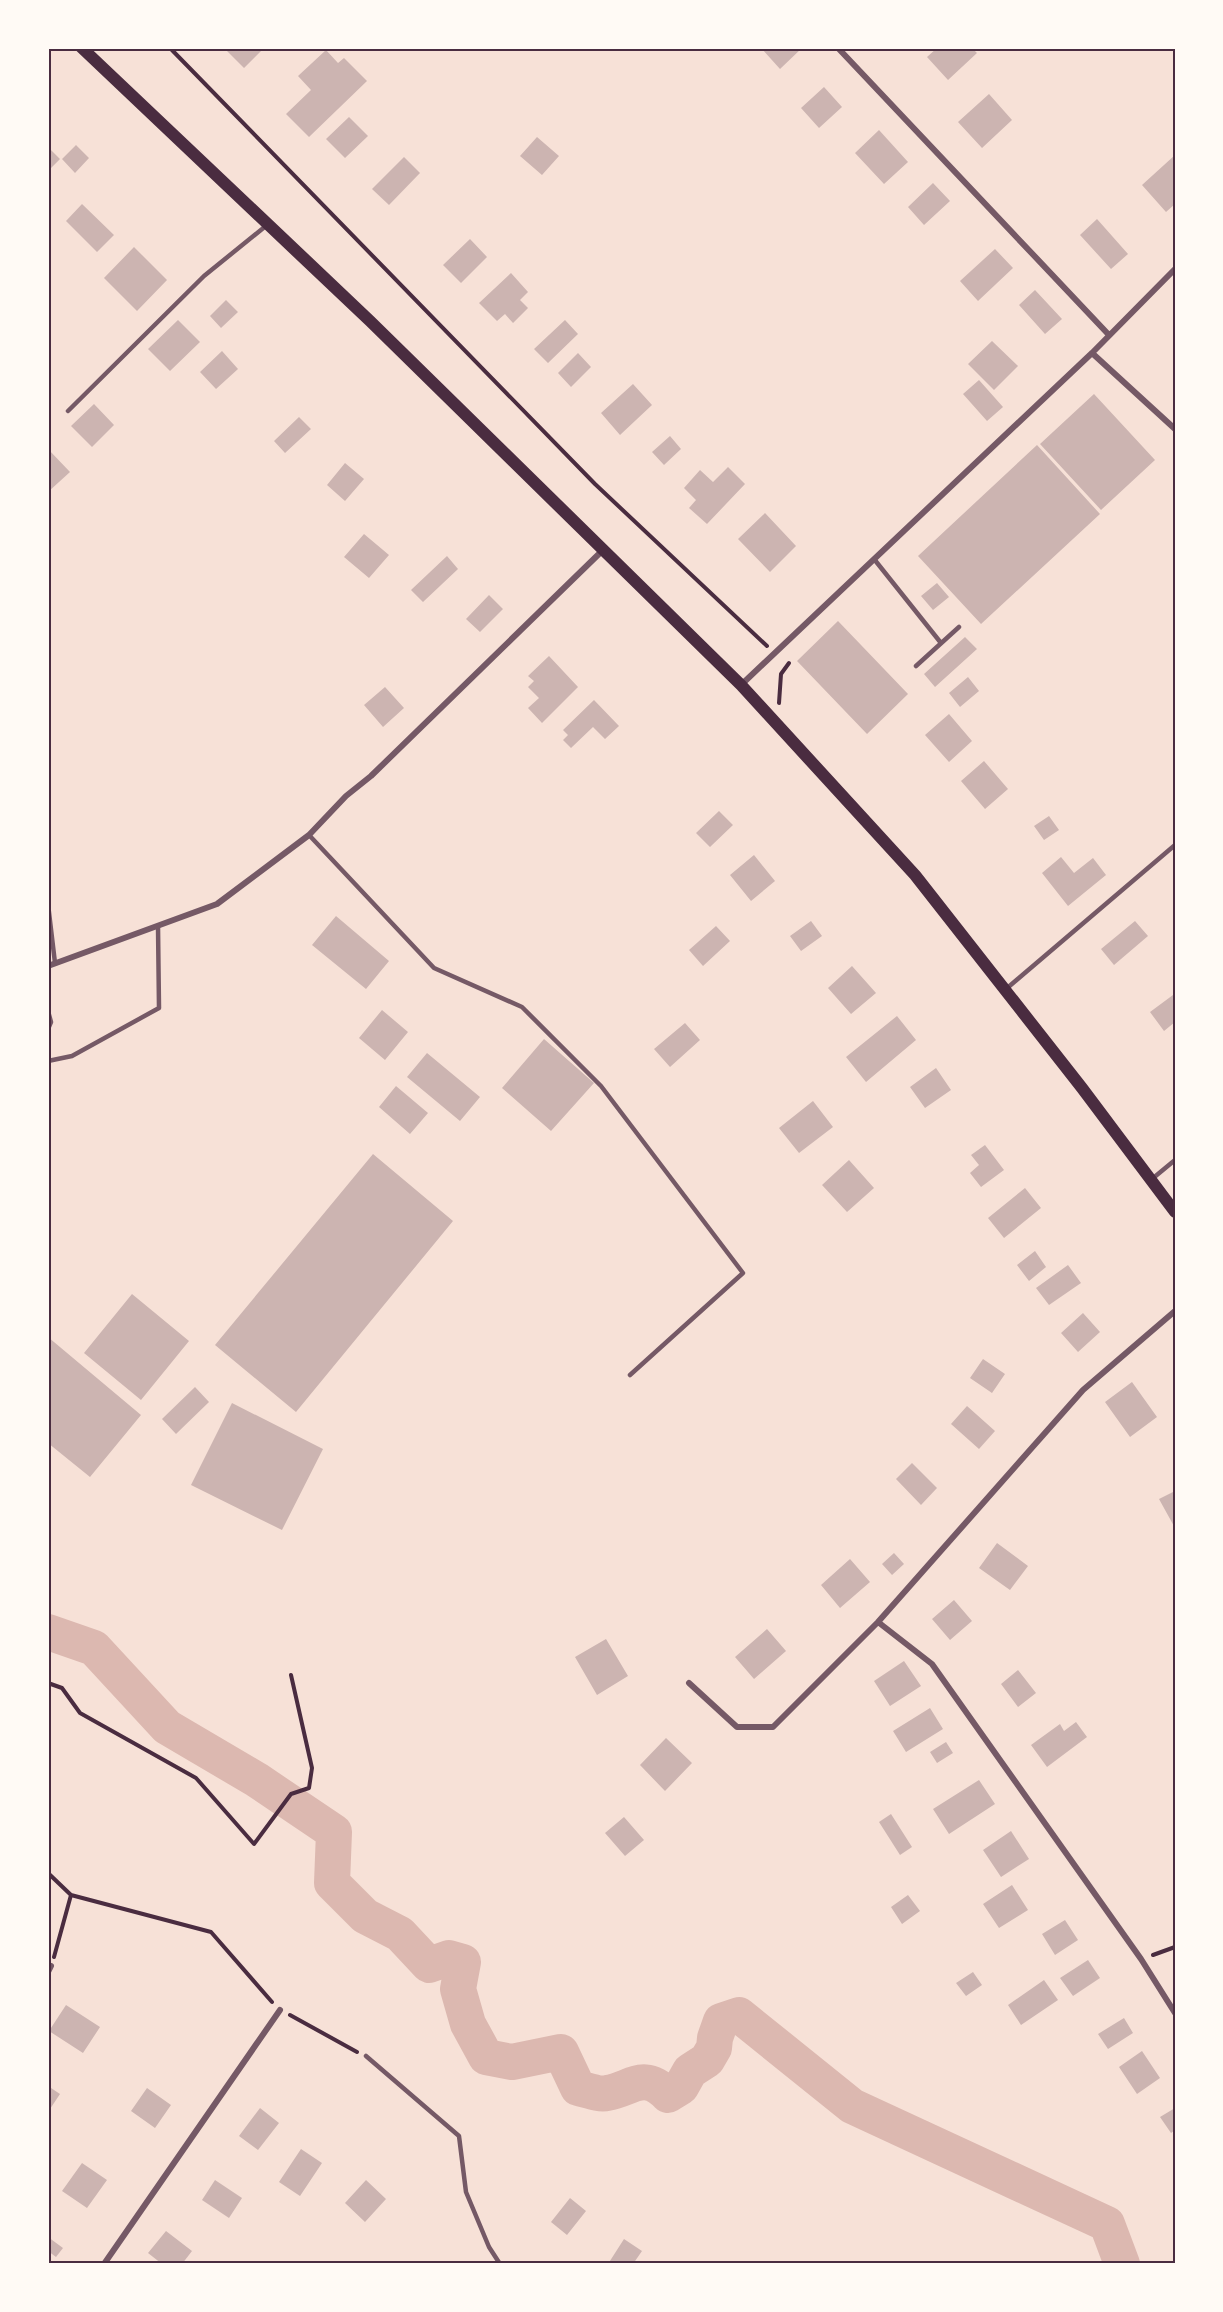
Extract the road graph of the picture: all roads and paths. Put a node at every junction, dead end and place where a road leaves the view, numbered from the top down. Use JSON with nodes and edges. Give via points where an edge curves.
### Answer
{"nodes":[{"id":1,"x":82,"y":48,"type":"edge"},
{"id":2,"x":170,"y":48,"type":"edge"},
{"id":3,"x":838,"y":48,"type":"edge"},
{"id":4,"x":268,"y":224,"type":"junction"},
{"id":5,"x":1175,"y":268,"type":"edge"},
{"id":6,"x":1109,"y":335,"type":"junction"},
{"id":7,"x":1092,"y":353,"type":"junction"},
{"id":8,"x":68,"y":411,"type":"dead end"},
{"id":9,"x":1175,"y":429,"type":"edge"},
{"id":10,"x":603,"y":550,"type":"junction"},
{"id":11,"x":874,"y":558,"type":"junction"},
{"id":12,"x":959,"y":627,"type":"dead end"},
{"id":13,"x":941,"y":643,"type":"junction"},
{"id":14,"x":774,"y":652,"type":"junction"},
{"id":15,"x":789,"y":663,"type":"dead end"},
{"id":16,"x":916,"y":666,"type":"dead end"},
{"id":17,"x":741,"y":685,"type":"junction"},
{"id":18,"x":779,"y":703,"type":"dead end"},
{"id":19,"x":309,"y":835,"type":"junction"},
{"id":20,"x":1175,"y":845,"type":"edge"},
{"id":21,"x":48,"y":904,"type":"edge"},
{"id":22,"x":158,"y":926,"type":"junction"},
{"id":23,"x":51,"y":965,"type":"edge"},
{"id":24,"x":1005,"y":990,"type":"junction"},
{"id":25,"x":48,"y":1011,"type":"edge"},
{"id":26,"x":48,"y":1029,"type":"edge"},
{"id":27,"x":48,"y":1061,"type":"edge"},
{"id":28,"x":1175,"y":1160,"type":"edge"},
{"id":29,"x":1151,"y":1180,"type":"junction"},
{"id":30,"x":1175,"y":1212,"type":"edge"},
{"id":31,"x":1175,"y":1311,"type":"edge"},
{"id":32,"x":630,"y":1375,"type":"dead end"},
{"id":33,"x":878,"y":1622,"type":"junction"},
{"id":34,"x":291,"y":1675,"type":"dead end"},
{"id":35,"x":48,"y":1683,"type":"edge"},
{"id":36,"x":689,"y":1683,"type":"dead end"},
{"id":37,"x":48,"y":1873,"type":"edge"},
{"id":38,"x":71,"y":1895,"type":"junction"},
{"id":39,"x":1175,"y":1947,"type":"edge"},
{"id":40,"x":1141,"y":1959,"type":"junction"},
{"id":41,"x":50,"y":1969,"type":"edge"},
{"id":42,"x":280,"y":2010,"type":"junction"},
{"id":43,"x":1175,"y":2013,"type":"edge"},
{"id":44,"x":366,"y":2056,"type":"joint"},
{"id":45,"x":104,"y":2264,"type":"edge"},
{"id":46,"x":500,"y":2264,"type":"edge"}],
"edges":[{"from":1,"to":4,"type":"main road"},
{"from":2,"to":14,"type":"path","via":[[595,484]]},
{"from":3,"to":6,"type":"street"},
{"from":4,"to":8,"type":"lane","via":[[204,276]]},
{"from":4,"to":10,"type":"main road"},
{"from":5,"to":6,"type":"street"},
{"from":6,"to":7,"type":"street"},
{"from":7,"to":9,"type":"street"},
{"from":7,"to":11,"type":"street"},
{"from":10,"to":17,"type":"main road"},
{"from":10,"to":19,"type":"street"},
{"from":11,"to":13,"type":"lane"},
{"from":11,"to":14,"type":"street"},
{"from":12,"to":13,"type":"lane"},
{"from":13,"to":16,"type":"lane"},
{"from":14,"to":17,"type":"street"},
{"from":15,"to":18,"type":"path","via":[[781,674]]},
{"from":17,"to":24,"type":"main road","via":[[915,875]]},
{"from":19,"to":22,"type":"street","via":[[217,904]]},
{"from":19,"to":32,"type":"lane","via":[[434,968],[522,1007],[593,1078],[743,1273]]},
{"from":20,"to":24,"type":"lane"},
{"from":21,"to":23,"type":"lane"},
{"from":22,"to":23,"type":"street"},
{"from":22,"to":27,"type":"lane","via":[[159,1008],[72,1056]]},
{"from":24,"to":29,"type":"main road"},
{"from":25,"to":26,"type":"lane"},
{"from":28,"to":29,"type":"lane"},
{"from":29,"to":30,"type":"main road"},
{"from":31,"to":33,"type":"street","via":[[1083,1390]]},
{"from":33,"to":36,"type":"street","via":[[773,1727],[737,1727]]},
{"from":33,"to":40,"type":"street","via":[[932,1664]]},
{"from":34,"to":35,"type":"path","via":[[312,1768],[309,1788],[291,1794],[254,1844],[196,1778],[80,1713],[62,1689]]},
{"from":37,"to":38,"type":"path"},
{"from":38,"to":41,"type":"path"},
{"from":38,"to":42,"type":"path","via":[[211,1932]]},
{"from":39,"to":40,"type":"path"},
{"from":40,"to":43,"type":"street"},
{"from":42,"to":44,"type":"path"},
{"from":42,"to":45,"type":"street"},
{"from":44,"to":46,"type":"lane","via":[[459,2136],[466,2192]]}]}
